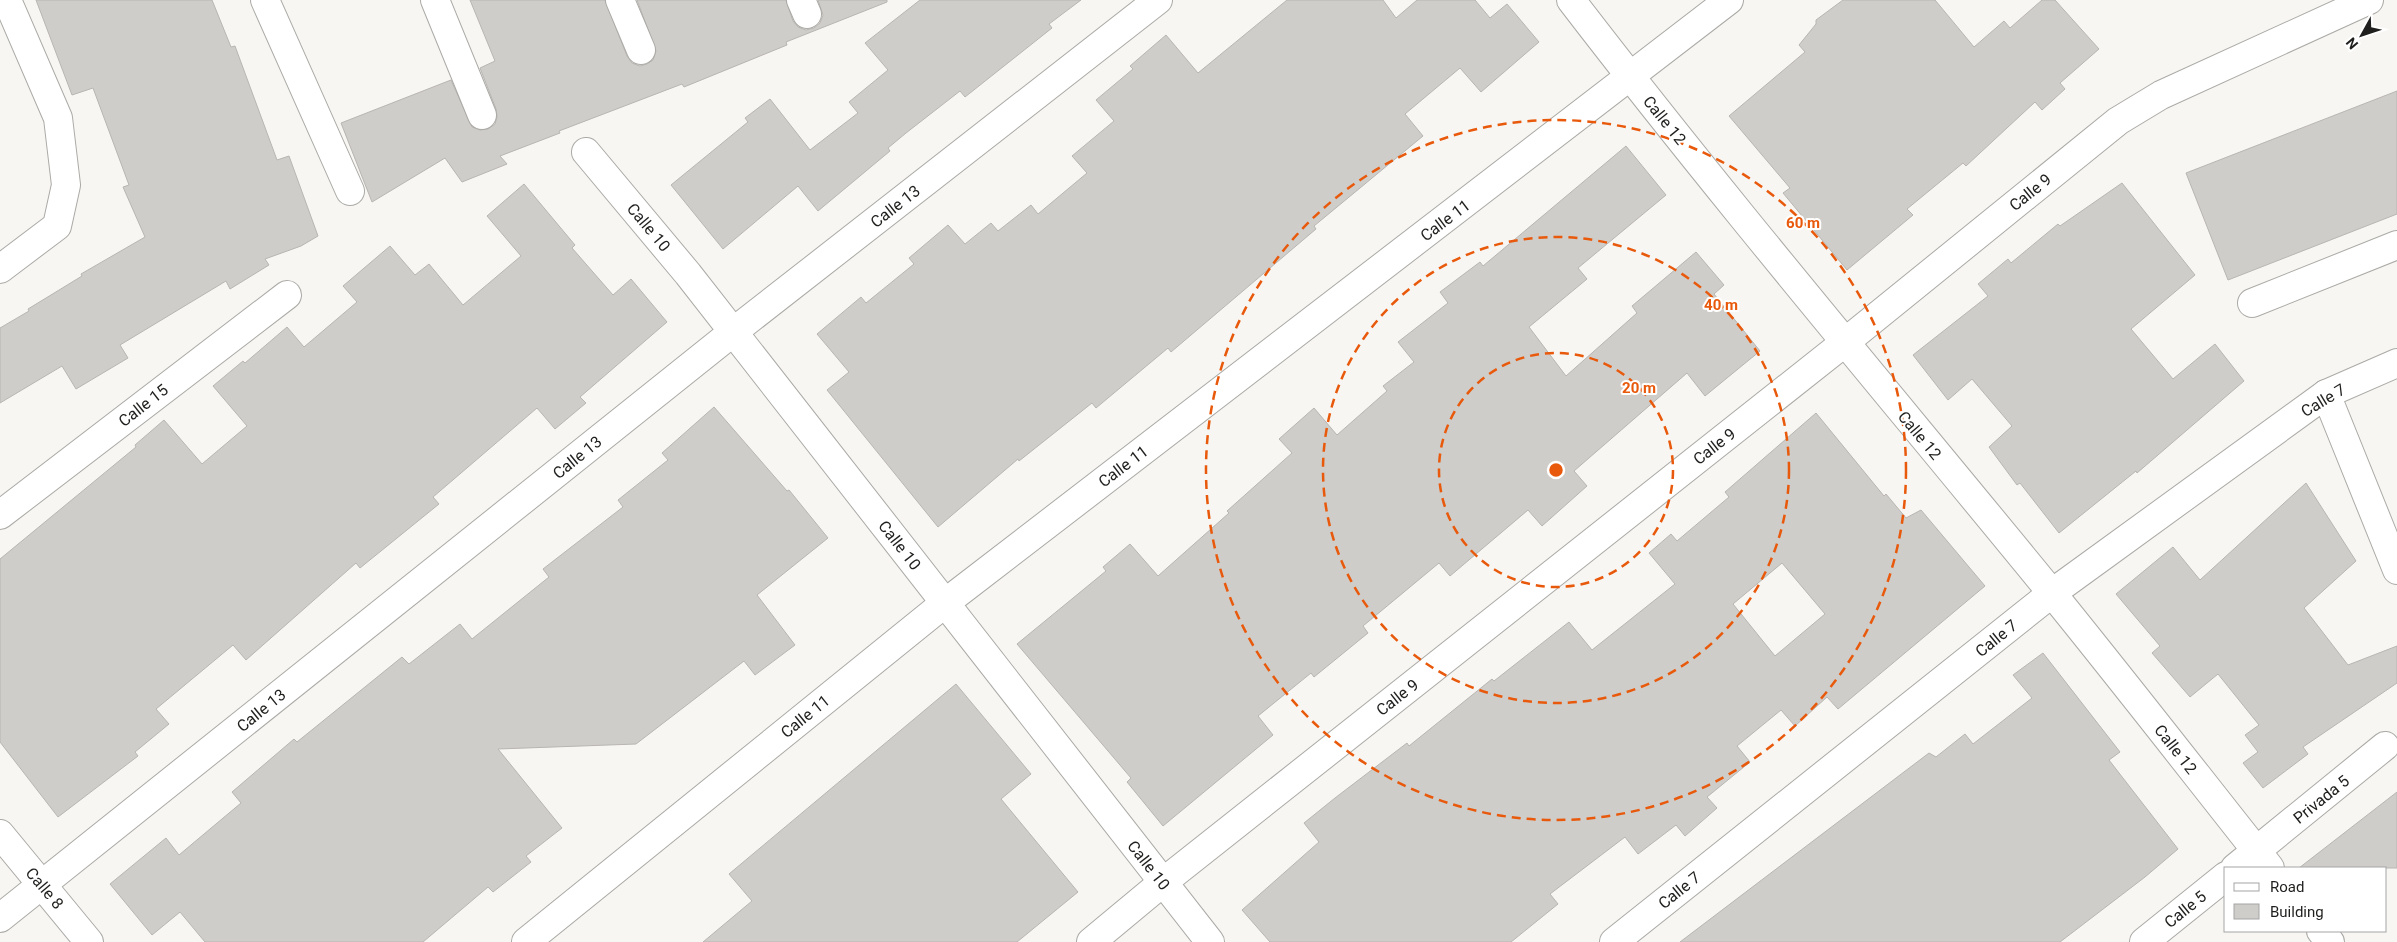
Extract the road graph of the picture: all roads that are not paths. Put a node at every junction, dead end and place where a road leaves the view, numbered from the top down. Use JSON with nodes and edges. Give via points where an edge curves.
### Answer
{"nodes":[{"id":1,"x":7,"y":0,"type":"edge"},
{"id":2,"x":265,"y":0,"type":"edge"},
{"id":3,"x":435,"y":0,"type":"edge"},
{"id":4,"x":620,"y":0,"type":"edge"},
{"id":5,"x":1158,"y":0,"type":"edge"},
{"id":6,"x":1571,"y":0,"type":"edge"},
{"id":7,"x":1728,"y":0,"type":"edge"},
{"id":8,"x":2369,"y":0,"type":"edge"},
{"id":9,"x":641,"y":50,"type":"dead end"},
{"id":10,"x":1630,"y":77,"type":"junction"},
{"id":11,"x":482,"y":115,"type":"dead end"},
{"id":12,"x":586,"y":152,"type":"dead end"},
{"id":13,"x":350,"y":191,"type":"dead end"},
{"id":14,"x":2397,"y":245,"type":"edge"},
{"id":15,"x":0,"y":269,"type":"edge"},
{"id":16,"x":287,"y":295,"type":"dead end"},
{"id":17,"x":2252,"y":303,"type":"dead end"},
{"id":18,"x":734,"y":332,"type":"junction"},
{"id":19,"x":1844,"y":343,"type":"junction"},
{"id":20,"x":2397,"y":363,"type":"edge"},
{"id":21,"x":2326,"y":394,"type":"junction"},
{"id":22,"x":0,"y":515,"type":"edge"},
{"id":23,"x":2397,"y":570,"type":"edge"},
{"id":24,"x":2052,"y":593,"type":"junction"},
{"id":25,"x":945,"y":603,"type":"junction"},
{"id":26,"x":2385,"y":746,"type":"dead end"},
{"id":27,"x":0,"y":834,"type":"edge"},
{"id":28,"x":2264,"y":860,"type":"edge"},
{"id":29,"x":2239,"y":867,"type":"edge"},
{"id":30,"x":2224,"y":878,"type":"edge"},
{"id":31,"x":1162,"y":883,"type":"junction"},
{"id":32,"x":42,"y":885,"type":"junction"},
{"id":33,"x":0,"y":918,"type":"edge"},
{"id":34,"x":2322,"y":932,"type":"edge"},
{"id":35,"x":89,"y":942,"type":"edge"},
{"id":36,"x":526,"y":942,"type":"edge"},
{"id":37,"x":1091,"y":942,"type":"edge"},
{"id":38,"x":1210,"y":942,"type":"edge"},
{"id":39,"x":1614,"y":942,"type":"edge"},
{"id":40,"x":2144,"y":942,"type":"edge"},
{"id":41,"x":2330,"y":942,"type":"edge"}],
"edges":[{"from":1,"to":15,"type":"street","via":[[58,118],[66,185],[57,226]]},
{"from":2,"to":13,"type":"street"},
{"from":3,"to":11,"type":"street"},
{"from":4,"to":9,"type":"street"},
{"from":5,"to":18,"type":"street","name":"Calle 13"},
{"from":6,"to":10,"type":"street","name":"Calle 12"},
{"from":7,"to":10,"type":"street","name":"Calle 11"},
{"from":8,"to":19,"type":"street","name":"Calle 9","via":[[2161,95],[2118,121]]},
{"from":10,"to":19,"type":"street","name":"Calle 12"},
{"from":10,"to":25,"type":"street","name":"Calle 11"},
{"from":12,"to":18,"type":"street","name":"Calle 10"},
{"from":14,"to":17,"type":"street"},
{"from":16,"to":22,"type":"street","name":"Calle 15"},
{"from":18,"to":25,"type":"street","name":"Calle 10"},
{"from":18,"to":32,"type":"street","name":"Calle 13"},
{"from":19,"to":24,"type":"street","name":"Calle 12"},
{"from":19,"to":31,"type":"street","name":"Calle 9"},
{"from":20,"to":21,"type":"street","name":"Calle 7"},
{"from":21,"to":23,"type":"street"},
{"from":21,"to":24,"type":"street","name":"Calle 7"},
{"from":24,"to":28,"type":"street","name":"Calle 12"},
{"from":24,"to":39,"type":"street","name":"Calle 7"},
{"from":25,"to":31,"type":"street","name":"Calle 10"},
{"from":25,"to":36,"type":"street","name":"Calle 11"},
{"from":26,"to":28,"type":"street","name":"Privada 5"},
{"from":27,"to":32,"type":"street","name":"Calle 8"},
{"from":28,"to":29,"type":"street"},
{"from":30,"to":40,"type":"street","name":"Calle 5"},
{"from":31,"to":37,"type":"street","name":"Calle 9"},
{"from":31,"to":38,"type":"street","name":"Calle 10"},
{"from":32,"to":33,"type":"street","name":"Calle 13"},
{"from":32,"to":35,"type":"street","name":"Calle 8"},
{"from":34,"to":41,"type":"street"}]}
